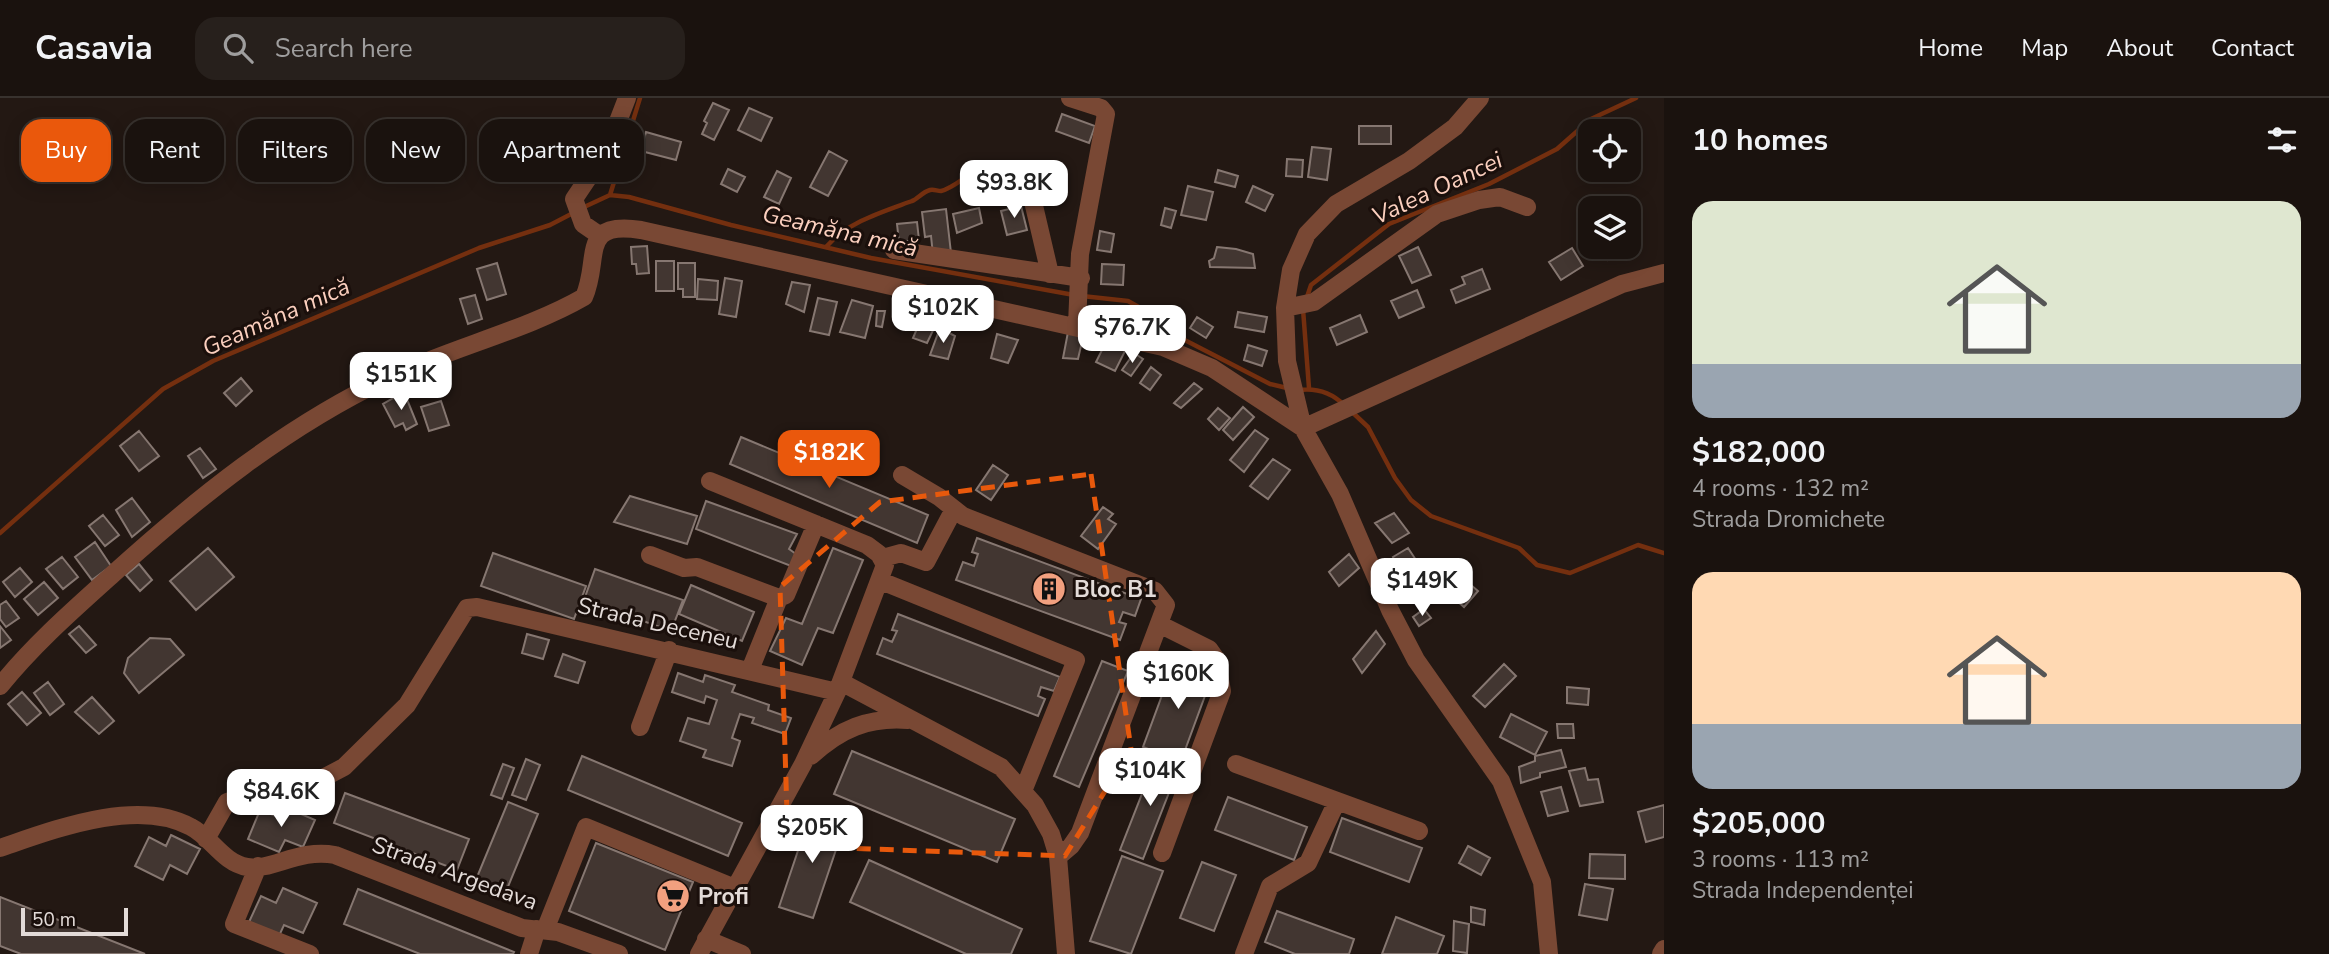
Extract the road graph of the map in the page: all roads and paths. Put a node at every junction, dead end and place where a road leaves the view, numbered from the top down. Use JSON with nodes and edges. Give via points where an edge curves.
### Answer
{"nodes":[{"id":1,"x":627,"y":98,"type":"edge"},
{"id":2,"x":1070,"y":98,"type":"edge"},
{"id":3,"x":1480,"y":98,"type":"edge"},
{"id":4,"x":1028,"y":180,"type":"dead end"},
{"id":5,"x":1528,"y":207,"type":"dead end"},
{"id":6,"x":599,"y":235,"type":"junction"},
{"id":7,"x":894,"y":250,"type":"dead end"},
{"id":8,"x":1664,"y":273,"type":"edge"},
{"id":9,"x":1050,"y":274,"type":"junction"},
{"id":10,"x":1081,"y":284,"type":"junction"},
{"id":11,"x":1300,"y":305,"type":"junction"},
{"id":12,"x":1078,"y":318,"type":"junction"},
{"id":13,"x":1303,"y":428,"type":"junction"},
{"id":14,"x":902,"y":475,"type":"dead end"},
{"id":15,"x":710,"y":481,"type":"dead end"},
{"id":16,"x":953,"y":511,"type":"junction"},
{"id":17,"x":816,"y":524,"type":"junction"},
{"id":18,"x":650,"y":555,"type":"dead end"},
{"id":19,"x":883,"y":558,"type":"junction"},
{"id":20,"x":881,"y":581,"type":"junction"},
{"id":21,"x":779,"y":598,"type":"junction"},
{"id":22,"x":1159,"y":624,"type":"junction"},
{"id":23,"x":669,"y":650,"type":"junction"},
{"id":24,"x":750,"y":670,"type":"junction"},
{"id":25,"x":0,"y":685,"type":"edge"},
{"id":26,"x":839,"y":687,"type":"junction"},
{"id":27,"x":915,"y":720,"type":"junction"},
{"id":28,"x":640,"y":727,"type":"dead end"},
{"id":29,"x":803,"y":764,"type":"junction"},
{"id":30,"x":1236,"y":764,"type":"dead end"},
{"id":31,"x":1023,"y":791,"type":"junction"},
{"id":32,"x":1337,"y":801,"type":"junction"},
{"id":33,"x":1419,"y":831,"type":"dead end"},
{"id":34,"x":206,"y":839,"type":"junction"},
{"id":35,"x":0,"y":848,"type":"edge"},
{"id":36,"x":1162,"y":853,"type":"dead end"},
{"id":37,"x":1058,"y":857,"type":"junction"},
{"id":38,"x":258,"y":866,"type":"junction"},
{"id":39,"x":735,"y":888,"type":"junction"},
{"id":40,"x":541,"y":930,"type":"junction"},
{"id":41,"x":703,"y":947,"type":"edge"},
{"id":42,"x":1664,"y":949,"type":"edge"},
{"id":43,"x":310,"y":954,"type":"edge"},
{"id":44,"x":529,"y":954,"type":"edge"},
{"id":45,"x":619,"y":954,"type":"edge"},
{"id":46,"x":742,"y":954,"type":"edge"},
{"id":47,"x":1066,"y":954,"type":"edge"},
{"id":48,"x":1244,"y":954,"type":"edge"},
{"id":49,"x":1549,"y":954,"type":"edge"},
{"id":50,"x":1661,"y":954,"type":"edge"}],
"edges":[{"from":1,"to":6,"type":"street","via":[[607,150],[574,199],[583,225]]},
{"from":2,"to":10,"type":"street","via":[[1106,114],[1080,254]]},
{"from":3,"to":11,"type":"street","via":[[1455,127],[1336,204],[1307,234],[1291,270]]},
{"from":4,"to":9,"type":"street"},
{"from":5,"to":11,"type":"street","via":[[1500,197],[1437,214]]},
{"from":6,"to":12,"type":"street","via":[[623,227],[641,230]]},
{"from":6,"to":25,"type":"street","via":[[584,297],[388,377],[282,438],[218,483],[127,561],[30,648]]},
{"from":7,"to":9,"type":"street"},
{"from":8,"to":13,"type":"street","via":[[1622,284]]},
{"from":9,"to":10,"type":"street"},
{"from":10,"to":12,"type":"street"},
{"from":11,"to":13,"type":"street","via":[[1292,386]]},
{"from":12,"to":13,"type":"street","via":[[1212,368]]},
{"from":13,"to":49,"type":"street","via":[[1340,494],[1416,660],[1501,781],[1542,882]]},
{"from":14,"to":16,"type":"street"},
{"from":15,"to":17,"type":"street"},
{"from":16,"to":19,"type":"street","via":[[926,562],[901,553]]},
{"from":16,"to":22,"type":"street","via":[[1155,591],[1166,605]]},
{"from":17,"to":19,"type":"street","via":[[867,545]]},
{"from":17,"to":21,"type":"street","via":[[786,595]]},
{"from":18,"to":21,"type":"street"},
{"from":19,"to":20,"type":"street"},
{"from":20,"to":26,"type":"street"},
{"from":20,"to":31,"type":"street","via":[[1076,660]]},
{"from":21,"to":24,"type":"street"},
{"from":22,"to":36,"type":"street","via":[[1209,649],[1216,659],[1222,691]]},
{"from":22,"to":37,"type":"street","via":[[1080,833]]},
{"from":23,"to":24,"type":"street","name":"Strada Deceneu"},
{"from":23,"to":28,"type":"street"},
{"from":23,"to":34,"type":"street","name":"Strada Deceneu","via":[[467,608],[407,705],[344,767],[325,777],[227,803]]},
{"from":24,"to":26,"type":"street","name":"Strada Deceneu"},
{"from":26,"to":27,"type":"street","name":"Strada Deceneu"},
{"from":26,"to":29,"type":"street"},
{"from":27,"to":29,"type":"street","via":[[868,721],[849,728]]},
{"from":27,"to":31,"type":"street","name":"Strada Deceneu","via":[[1001,767]]},
{"from":29,"to":39,"type":"street"},
{"from":30,"to":32,"type":"street"},
{"from":31,"to":37,"type":"street","name":"Strada Deceneu","via":[[1051,834]]},
{"from":32,"to":33,"type":"street"},
{"from":32,"to":48,"type":"street","via":[[1308,863],[1270,886]]},
{"from":34,"to":35,"type":"street","via":[[180,821],[141,816],[68,825]]},
{"from":34,"to":38,"type":"street","via":[[226,857],[246,867]]},
{"from":37,"to":47,"type":"street","name":"Strada Deceneu"},
{"from":38,"to":40,"type":"street","name":"Strada Argedava","via":[[309,853],[335,855],[522,928]]},
{"from":38,"to":43,"type":"street","via":[[234,924]]},
{"from":39,"to":40,"type":"street","via":[[586,827]]},
{"from":39,"to":41,"type":"street"},
{"from":40,"to":44,"type":"street"},
{"from":40,"to":45,"type":"street","name":"Strada Argedava"},
{"from":41,"to":46,"type":"street"},
{"from":42,"to":50,"type":"street"}]}
